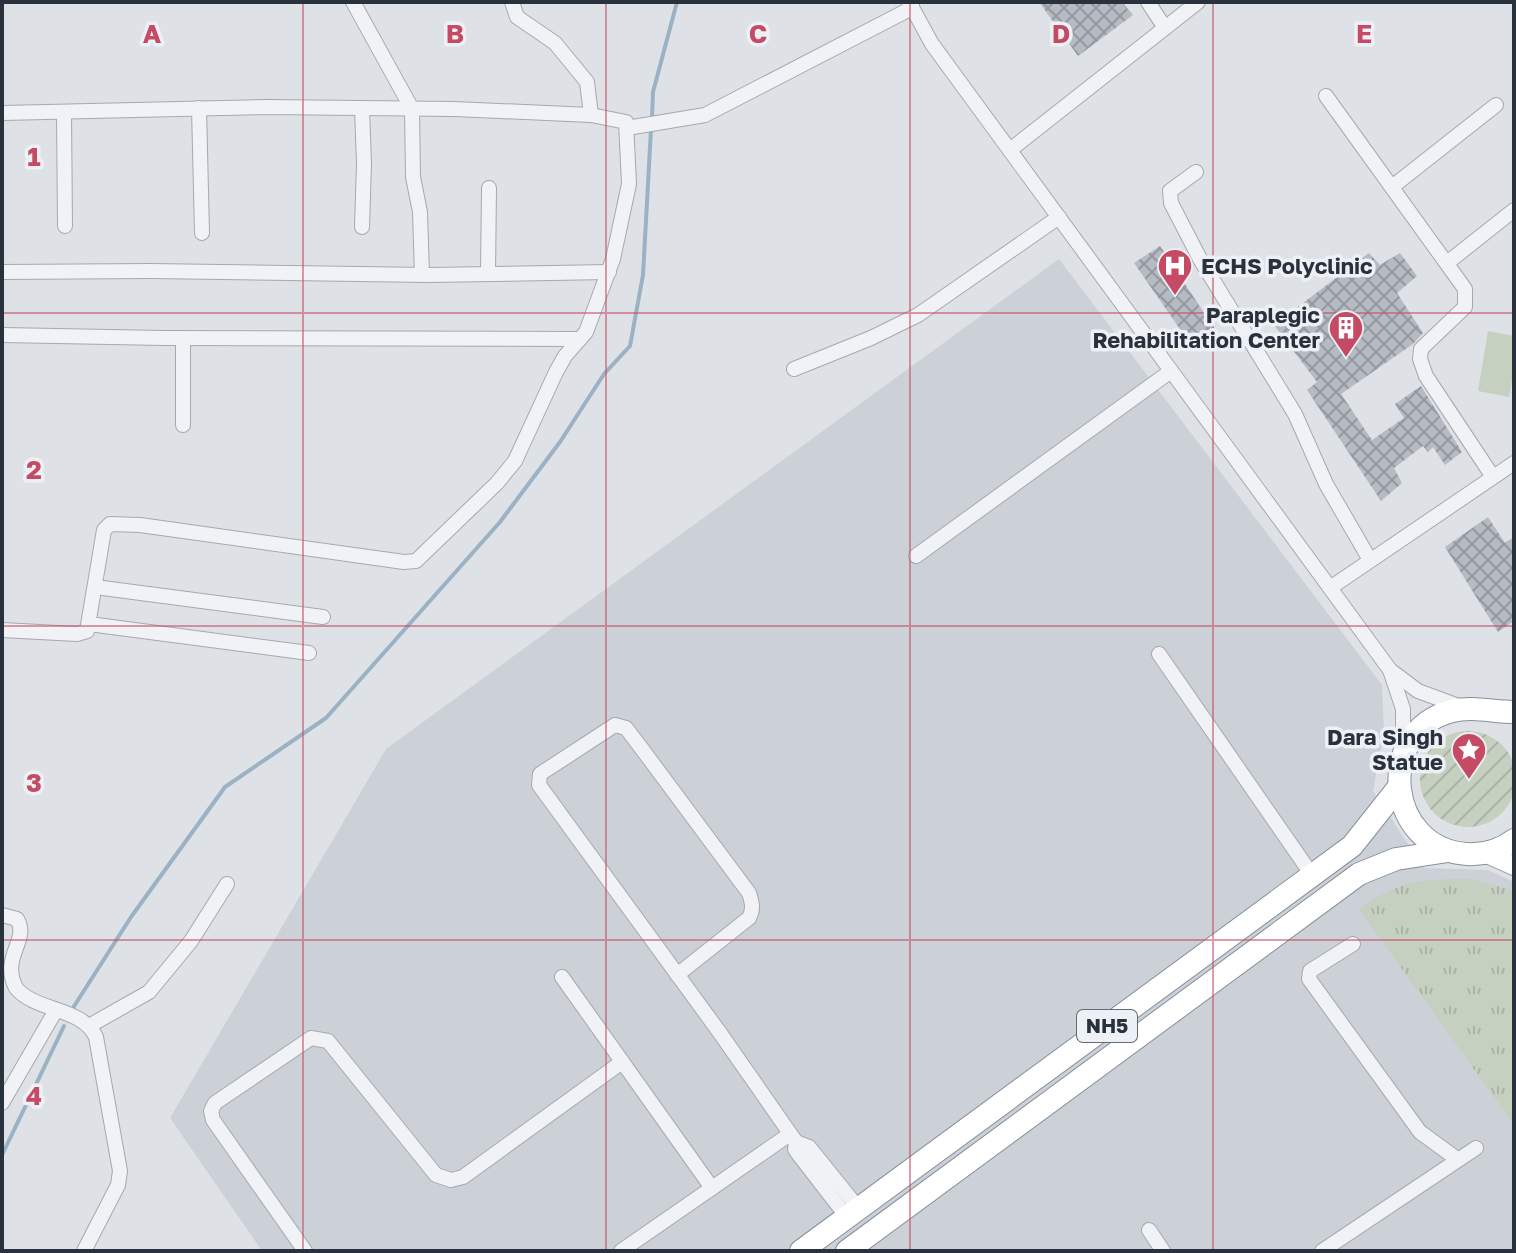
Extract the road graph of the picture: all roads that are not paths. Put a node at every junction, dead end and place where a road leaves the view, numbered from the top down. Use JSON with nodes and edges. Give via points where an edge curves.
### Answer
{"nodes":[{"id":1,"x":353,"y":2,"type":"edge"},
{"id":2,"x":512,"y":2,"type":"edge"},
{"id":3,"x":1148,"y":2,"type":"edge"},
{"id":4,"x":1198,"y":2,"type":"edge"},
{"id":5,"x":911,"y":4,"type":"edge"},
{"id":6,"x":1165,"y":28,"type":"junction"},
{"id":7,"x":1326,"y":96,"type":"dead end"},
{"id":8,"x":1496,"y":105,"type":"dead end"},
{"id":9,"x":199,"y":108,"type":"junction"},
{"id":10,"x":362,"y":108,"type":"junction"},
{"id":11,"x":412,"y":109,"type":"junction"},
{"id":12,"x":2,"y":113,"type":"edge"},
{"id":13,"x":64,"y":113,"type":"junction"},
{"id":14,"x":591,"y":115,"type":"junction"},
{"id":15,"x":627,"y":128,"type":"junction"},
{"id":16,"x":1010,"y":150,"type":"junction"},
{"id":17,"x":1196,"y":172,"type":"dead end"},
{"id":18,"x":1392,"y":187,"type":"junction"},
{"id":19,"x":489,"y":188,"type":"dead end"},
{"id":20,"x":1514,"y":210,"type":"edge"},
{"id":21,"x":1059,"y":217,"type":"junction"},
{"id":22,"x":65,"y":226,"type":"dead end"},
{"id":23,"x":362,"y":227,"type":"dead end"},
{"id":24,"x":202,"y":233,"type":"dead end"},
{"id":25,"x":1447,"y":263,"type":"junction"},
{"id":26,"x":2,"y":272,"type":"edge"},
{"id":27,"x":609,"y":272,"type":"junction"},
{"id":28,"x":488,"y":273,"type":"junction"},
{"id":29,"x":422,"y":275,"type":"junction"},
{"id":30,"x":2,"y":335,"type":"edge"},
{"id":31,"x":183,"y":338,"type":"junction"},
{"id":32,"x":580,"y":339,"type":"junction"},
{"id":33,"x":794,"y":369,"type":"dead end"},
{"id":34,"x":1171,"y":371,"type":"junction"},
{"id":35,"x":183,"y":425,"type":"dead end"},
{"id":36,"x":1514,"y":463,"type":"edge"},
{"id":37,"x":1493,"y":477,"type":"junction"},
{"id":38,"x":916,"y":556,"type":"dead end"},
{"id":39,"x":1370,"y":560,"type":"junction"},
{"id":40,"x":95,"y":587,"type":"junction"},
{"id":41,"x":1330,"y":588,"type":"junction"},
{"id":42,"x":323,"y":617,"type":"dead end"},
{"id":43,"x":89,"y":624,"type":"junction"},
{"id":44,"x":2,"y":630,"type":"edge"},
{"id":45,"x":309,"y":653,"type":"dead end"},
{"id":46,"x":1159,"y":654,"type":"dead end"},
{"id":47,"x":1390,"y":670,"type":"junction"},
{"id":48,"x":1466,"y":709,"type":"junction"},
{"id":49,"x":1504,"y":712,"type":"edge"},
{"id":50,"x":1514,"y":722,"type":"edge"},
{"id":51,"x":1403,"y":755,"type":"junction"},
{"id":52,"x":1398,"y":788,"type":"junction"},
{"id":53,"x":1514,"y":840,"type":"edge"},
{"id":54,"x":1448,"y":851,"type":"junction"},
{"id":55,"x":1485,"y":853,"type":"junction"},
{"id":56,"x":1514,"y":866,"type":"edge"},
{"id":57,"x":1312,"y":875,"type":"junction"},
{"id":58,"x":227,"y":884,"type":"dead end"},
{"id":59,"x":2,"y":915,"type":"edge"},
{"id":60,"x":1353,"y":944,"type":"dead end"},
{"id":61,"x":677,"y":975,"type":"junction"},
{"id":62,"x":562,"y":977,"type":"dead end"},
{"id":63,"x":56,"y":1010,"type":"junction"},
{"id":64,"x":89,"y":1026,"type":"junction"},
{"id":65,"x":622,"y":1062,"type":"junction"},
{"id":66,"x":2,"y":1103,"type":"edge"},
{"id":67,"x":793,"y":1138,"type":"junction"},
{"id":68,"x":1476,"y":1148,"type":"dead end"},
{"id":69,"x":1457,"y":1159,"type":"junction"},
{"id":70,"x":712,"y":1188,"type":"junction"},
{"id":71,"x":853,"y":1213,"type":"junction"},
{"id":72,"x":1149,"y":1230,"type":"dead end"},
{"id":73,"x":84,"y":1251,"type":"edge"},
{"id":74,"x":305,"y":1251,"type":"edge"},
{"id":75,"x":621,"y":1251,"type":"edge"},
{"id":76,"x":801,"y":1251,"type":"edge"},
{"id":77,"x":847,"y":1251,"type":"edge"},
{"id":78,"x":1163,"y":1251,"type":"edge"},
{"id":79,"x":1322,"y":1251,"type":"edge"}],
"edges":[{"from":1,"to":11,"type":"street"},
{"from":2,"to":14,"type":"street","via":[[517,17],[555,43],[587,82]]},
{"from":3,"to":6,"type":"street"},
{"from":4,"to":6,"type":"street"},
{"from":5,"to":15,"type":"street","via":[[705,115]]},
{"from":5,"to":16,"type":"street","via":[[932,44]]},
{"from":6,"to":16,"type":"street"},
{"from":7,"to":18,"type":"street"},
{"from":8,"to":18,"type":"street"},
{"from":9,"to":10,"type":"street"},
{"from":9,"to":13,"type":"street"},
{"from":9,"to":24,"type":"street"},
{"from":10,"to":11,"type":"street"},
{"from":10,"to":23,"type":"street"},
{"from":11,"to":14,"type":"street"},
{"from":11,"to":29,"type":"street"},
{"from":12,"to":13,"type":"street"},
{"from":13,"to":22,"type":"street"},
{"from":14,"to":15,"type":"street","via":[[622,120]]},
{"from":15,"to":27,"type":"street","via":[[629,184]]},
{"from":16,"to":21,"type":"street"},
{"from":17,"to":39,"type":"street","via":[[1170,191],[1171,203],[1295,414],[1326,484]]},
{"from":18,"to":25,"type":"street"},
{"from":19,"to":28,"type":"street"},
{"from":20,"to":25,"type":"street"},
{"from":21,"to":33,"type":"street","via":[[918,315]]},
{"from":21,"to":34,"type":"street"},
{"from":25,"to":37,"type":"street","via":[[1465,289],[1465,307],[1421,349],[1422,369]]},
{"from":26,"to":29,"type":"street"},
{"from":27,"to":28,"type":"street"},
{"from":27,"to":32,"type":"street"},
{"from":28,"to":29,"type":"street"},
{"from":30,"to":31,"type":"street"},
{"from":31,"to":32,"type":"street"},
{"from":31,"to":35,"type":"street"},
{"from":32,"to":40,"type":"street","via":[[556,372],[515,461],[416,561],[110,524],[104,530]]},
{"from":34,"to":38,"type":"street"},
{"from":34,"to":41,"type":"street"},
{"from":36,"to":37,"type":"street"},
{"from":37,"to":39,"type":"street"},
{"from":39,"to":41,"type":"street"},
{"from":40,"to":42,"type":"street"},
{"from":40,"to":43,"type":"street"},
{"from":41,"to":47,"type":"street"},
{"from":43,"to":44,"type":"street","via":[[87,631],[77,634]]},
{"from":43,"to":45,"type":"street"},
{"from":46,"to":57,"type":"street"},
{"from":47,"to":48,"type":"street","via":[[1418,691]]},
{"from":47,"to":51,"type":"street","via":[[1403,709]]},
{"from":48,"to":49,"type":"highway","number":"NH5"},
{"from":48,"to":51,"type":"highway","number":"NH5","via":[[1428,723]]},
{"from":49,"to":50,"type":"highway","number":"NH5"},
{"from":51,"to":52,"type":"highway","number":"NH5"},
{"from":52,"to":54,"type":"highway","via":[[1414,826]]},
{"from":52,"to":57,"type":"highway","number":"NH5","via":[[1352,846]]},
{"from":53,"to":55,"type":"highway","number":"NH5"},
{"from":54,"to":55,"type":"highway","number":"NH5"},
{"from":54,"to":77,"type":"highway","number":"NH5","via":[[1396,859],[1359,874]]},
{"from":55,"to":56,"type":"main road"},
{"from":57,"to":71,"type":"highway","number":"NH5"},
{"from":58,"to":64,"type":"street","via":[[191,941],[149,992]]},
{"from":59,"to":63,"type":"street","via":[[20,925],[6,968],[17,990]]},
{"from":60,"to":69,"type":"street","via":[[1310,971],[1309,979],[1420,1132]]},
{"from":61,"to":61,"type":"street","via":[[538,781],[540,774],[615,725],[626,728],[752,902],[749,918]]},
{"from":61,"to":67,"type":"street"},
{"from":62,"to":65,"type":"street"},
{"from":63,"to":64,"type":"street"},
{"from":63,"to":66,"type":"street"},
{"from":64,"to":73,"type":"street","via":[[96,1037],[120,1171]]},
{"from":65,"to":70,"type":"street"},
{"from":65,"to":74,"type":"street","via":[[463,1177],[451,1180],[436,1175],[328,1041],[311,1038],[215,1103],[211,1111]]},
{"from":67,"to":70,"type":"street"},
{"from":67,"to":71,"type":"street","via":[[799,1155]]},
{"from":68,"to":69,"type":"street"},
{"from":69,"to":79,"type":"street"},
{"from":70,"to":75,"type":"street"},
{"from":71,"to":76,"type":"highway","number":"NH5"},
{"from":72,"to":78,"type":"street"}]}
